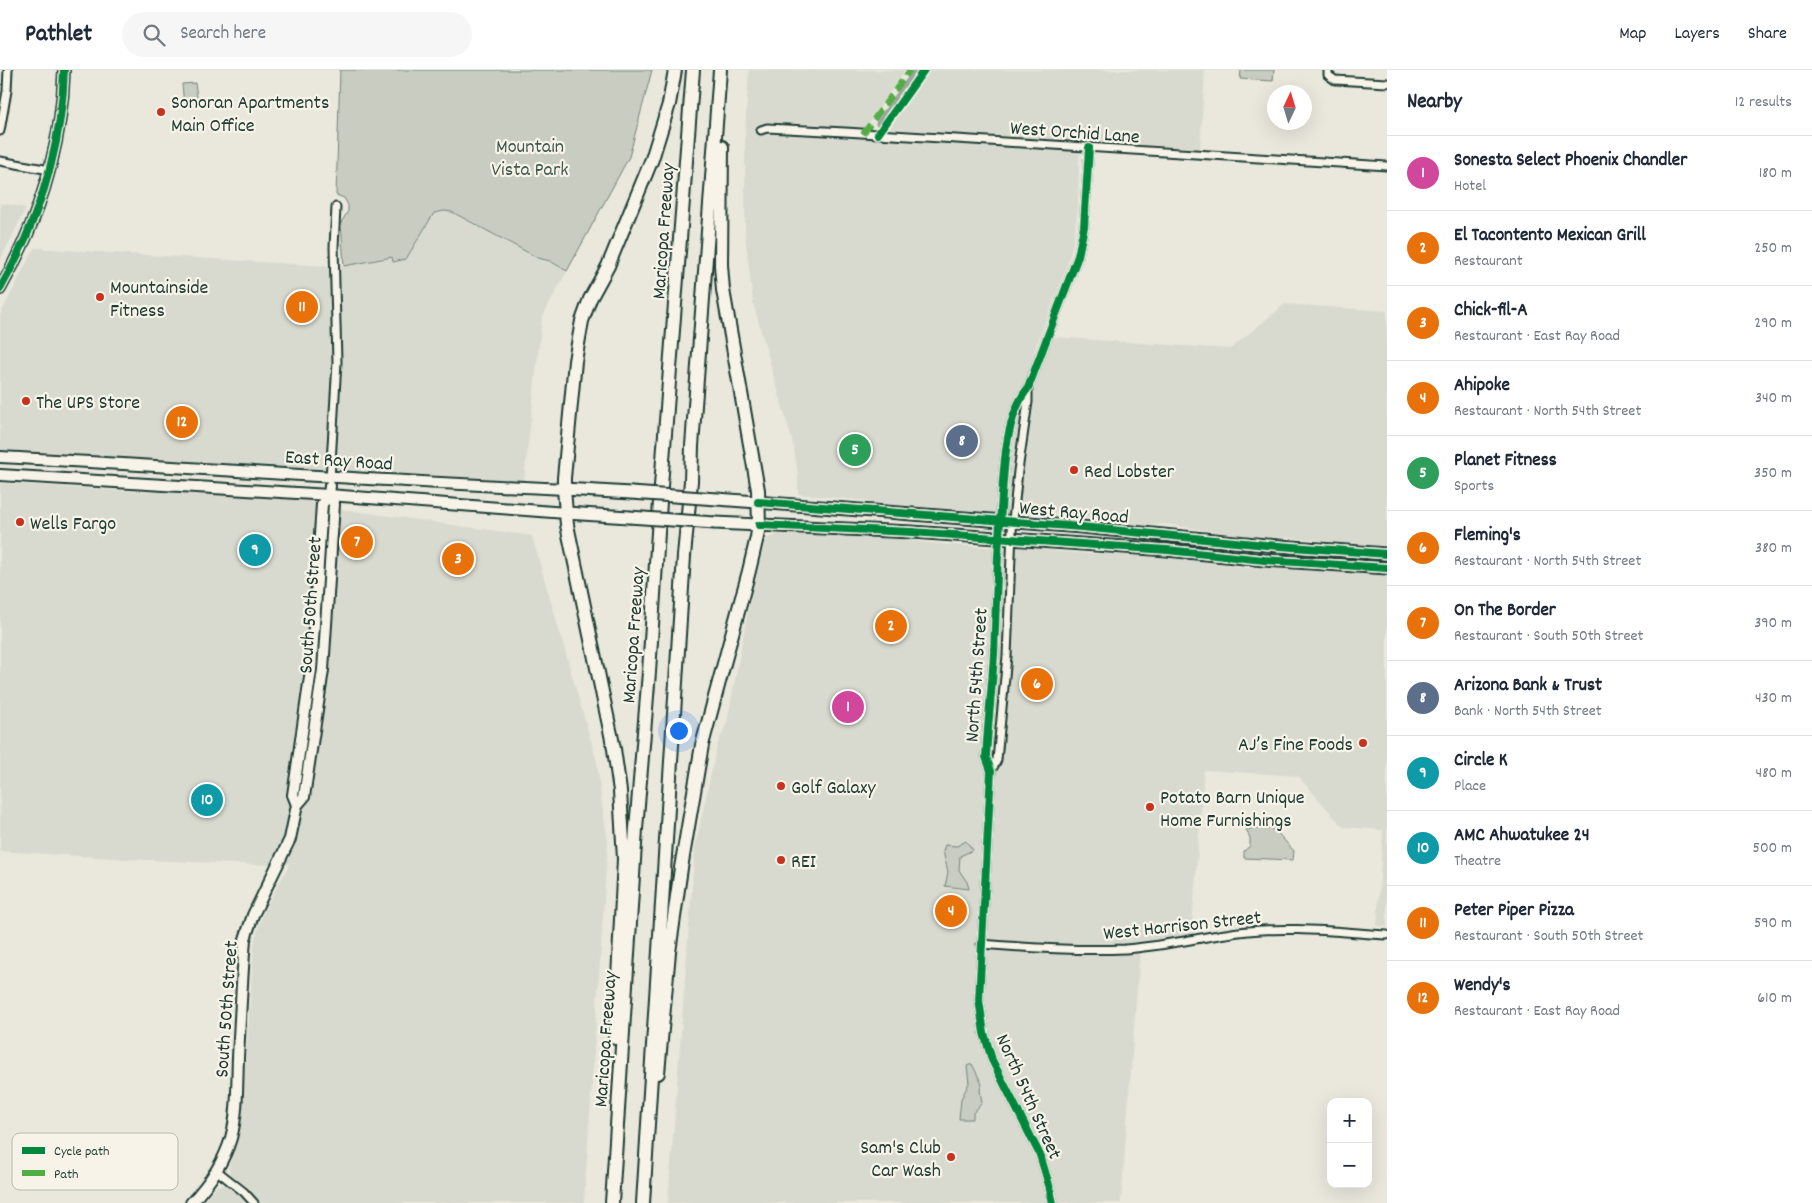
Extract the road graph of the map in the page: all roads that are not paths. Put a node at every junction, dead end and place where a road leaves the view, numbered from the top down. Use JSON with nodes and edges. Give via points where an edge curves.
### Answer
{"nodes":[{"id":1,"x":8,"y":70,"type":"edge"},
{"id":2,"x":64,"y":70,"type":"edge"},
{"id":3,"x":675,"y":70,"type":"edge"},
{"id":4,"x":693,"y":70,"type":"edge"},
{"id":5,"x":720,"y":70,"type":"edge"},
{"id":6,"x":724,"y":70,"type":"edge"},
{"id":7,"x":1328,"y":73,"type":"edge"},
{"id":8,"x":4,"y":79,"type":"edge"},
{"id":9,"x":1387,"y":83,"type":"edge"},
{"id":10,"x":761,"y":130,"type":"dead end"},
{"id":11,"x":0,"y":131,"type":"edge"},
{"id":12,"x":1089,"y":148,"type":"junction"},
{"id":13,"x":0,"y":161,"type":"edge"},
{"id":14,"x":1387,"y":166,"type":"edge"},
{"id":15,"x":50,"y":170,"type":"junction"},
{"id":16,"x":336,"y":207,"type":"dead end"},
{"id":17,"x":0,"y":289,"type":"edge"},
{"id":18,"x":1028,"y":388,"type":"junction"},
{"id":19,"x":0,"y":457,"type":"edge"},
{"id":20,"x":0,"y":475,"type":"edge"},
{"id":21,"x":330,"y":486,"type":"junction"},
{"id":22,"x":564,"y":489,"type":"junction"},
{"id":23,"x":675,"y":496,"type":"joint"},
{"id":24,"x":758,"y":502,"type":"junction"},
{"id":25,"x":566,"y":513,"type":"junction"},
{"id":26,"x":672,"y":520,"type":"joint"},
{"id":27,"x":1000,"y":521,"type":"junction"},
{"id":28,"x":1013,"y":522,"type":"junction"},
{"id":29,"x":759,"y":525,"type":"junction"},
{"id":30,"x":999,"y":538,"type":"junction"},
{"id":31,"x":1012,"y":539,"type":"junction"},
{"id":32,"x":1387,"y":554,"type":"edge"},
{"id":33,"x":1387,"y":568,"type":"edge"},
{"id":34,"x":991,"y":771,"type":"junction"},
{"id":35,"x":1387,"y":936,"type":"edge"},
{"id":36,"x":981,"y":944,"type":"junction"},
{"id":37,"x":616,"y":1145,"type":"junction"},
{"id":38,"x":646,"y":1148,"type":"junction"},
{"id":39,"x":216,"y":1170,"type":"junction"},
{"id":40,"x":191,"y":1203,"type":"edge"},
{"id":41,"x":254,"y":1203,"type":"edge"},
{"id":42,"x":612,"y":1203,"type":"edge"},
{"id":43,"x":643,"y":1203,"type":"edge"},
{"id":44,"x":1053,"y":1203,"type":"edge"}],
"edges":[{"from":1,"to":8,"type":"street"},
{"from":2,"to":15,"type":"main road","via":[[60,118]]},
{"from":3,"to":22,"type":"highway","via":[[669,104],[652,159],[582,321],[575,361]]},
{"from":4,"to":37,"type":"highway","name":"Maricopa Freeway","via":[[636,829]]},
{"from":5,"to":38,"type":"highway","via":[[692,436]]},
{"from":6,"to":24,"type":"highway","via":[[722,273]]},
{"from":7,"to":9,"type":"street","via":[[1335,80]]},
{"from":8,"to":11,"type":"street"},
{"from":10,"to":12,"type":"street","name":"West Orchid Lane"},
{"from":12,"to":14,"type":"street","name":"West Orchid Lane"},
{"from":12,"to":18,"type":"street","name":"North 54th Street","via":[[1084,227],[1078,256]]},
{"from":13,"to":15,"type":"street"},
{"from":15,"to":17,"type":"main road","via":[[26,237]]},
{"from":16,"to":21,"type":"street","name":"South 50th Street","via":[[337,362]]},
{"from":18,"to":27,"type":"street","name":"North 54th Street","via":[[1020,398],[1010,433]]},
{"from":18,"to":28,"type":"street","name":"North 54th Street"},
{"from":19,"to":21,"type":"main road","name":"East Ray Road"},
{"from":20,"to":21,"type":"main road","name":"East Ray Road"},
{"from":21,"to":22,"type":"main road","name":"East Ray Road","via":[[429,484]]},
{"from":21,"to":25,"type":"main road","name":"East Ray Road"},
{"from":21,"to":39,"type":"main road","name":"South 50th Street","via":[[334,504],[323,670],[304,797],[297,805],[290,839],[253,915],[245,939],[232,1136]]},
{"from":22,"to":23,"type":"main road","name":"East Ray Road","bridge":true},
{"from":22,"to":25,"type":"highway"},
{"from":23,"to":24,"type":"main road","name":"West Ray Road","bridge":true},
{"from":24,"to":27,"type":"main road","name":"West Ray Road"},
{"from":24,"to":29,"type":"highway"},
{"from":25,"to":26,"type":"main road","name":"East Ray Road","bridge":true},
{"from":25,"to":37,"type":"highway","via":[[614,749],[622,810],[624,859],[614,1054]]},
{"from":26,"to":29,"type":"main road","name":"West Ray Road","bridge":true},
{"from":27,"to":28,"type":"main road","name":"West Ray Road"},
{"from":27,"to":30,"type":"street","name":"North 54th Street"},
{"from":28,"to":31,"type":"street","name":"North 54th Street"},
{"from":28,"to":32,"type":"main road","name":"West Ray Road"},
{"from":29,"to":30,"type":"main road","name":"West Ray Road"},
{"from":29,"to":38,"type":"highway","via":[[702,745],[669,952],[661,1055]]},
{"from":30,"to":31,"type":"main road","name":"West Ray Road"},
{"from":30,"to":34,"type":"street","name":"North 54th Street","via":[[986,757]]},
{"from":31,"to":33,"type":"main road","name":"West Ray Road"},
{"from":31,"to":34,"type":"street","name":"North 54th Street","via":[[997,760]]},
{"from":34,"to":36,"type":"street","name":"North 54th Street"},
{"from":35,"to":36,"type":"street","name":"West Harrison Street","via":[[1290,930],[1240,932],[1122,949]]},
{"from":36,"to":44,"type":"street","name":"North 54th Street","via":[[978,1000],[984,1033],[992,1060],[1040,1155]]},
{"from":37,"to":42,"type":"highway","name":"Maricopa Freeway"},
{"from":38,"to":43,"type":"highway"},
{"from":39,"to":40,"type":"main road","name":"South 50th Street"},
{"from":39,"to":41,"type":"street"}]}
